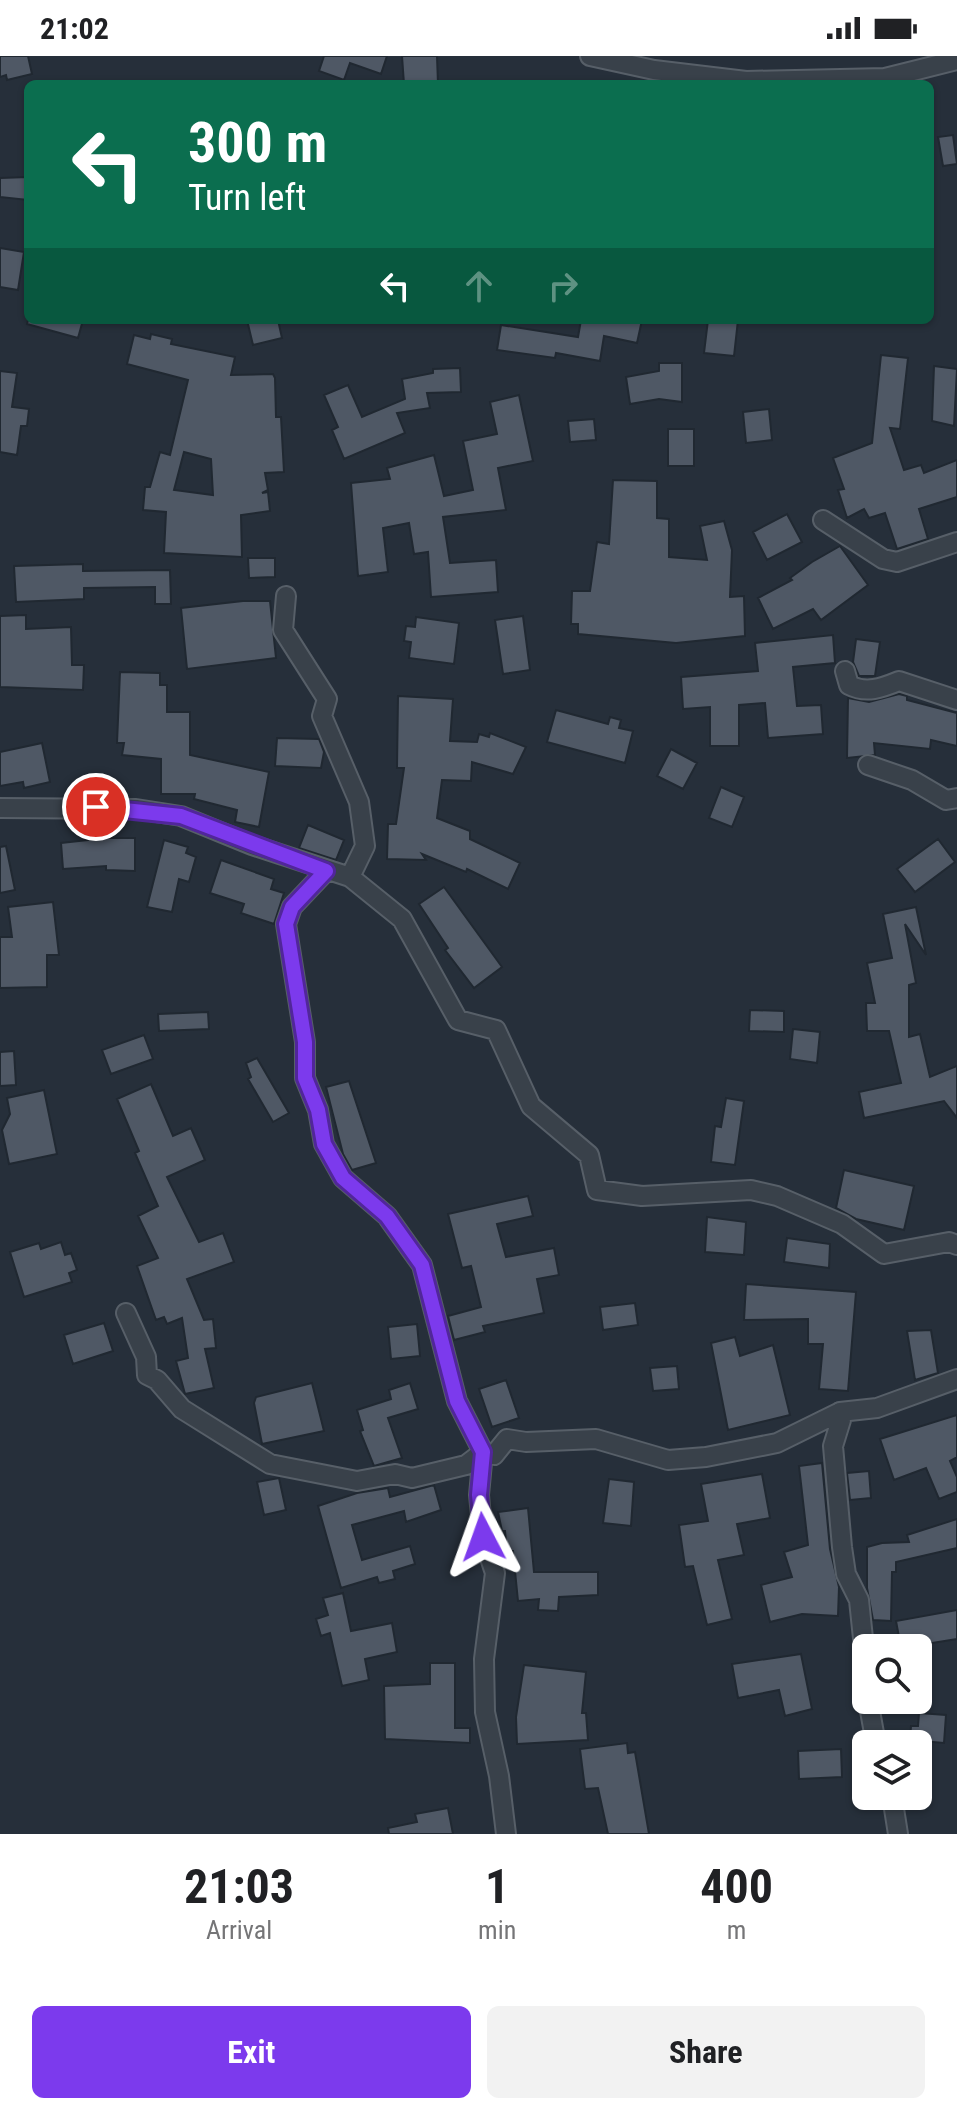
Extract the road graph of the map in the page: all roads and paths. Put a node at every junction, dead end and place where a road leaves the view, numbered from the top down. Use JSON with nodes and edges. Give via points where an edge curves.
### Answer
{"nodes":[{"id":1,"x":590,"y":56,"type":"edge"},
{"id":2,"x":957,"y":60,"type":"edge"},
{"id":3,"x":738,"y":80,"type":"edge"},
{"id":4,"x":792,"y":80,"type":"edge"},
{"id":5,"x":823,"y":520,"type":"dead end"},
{"id":6,"x":957,"y":542,"type":"edge"},
{"id":7,"x":286,"y":596,"type":"dead end"},
{"id":8,"x":845,"y":671,"type":"dead end"},
{"id":9,"x":957,"y":700,"type":"edge"},
{"id":10,"x":868,"y":765,"type":"dead end"},
{"id":11,"x":957,"y":798,"type":"edge"},
{"id":12,"x":0,"y":808,"type":"edge"},
{"id":13,"x":326,"y":871,"type":"junction"},
{"id":14,"x":350,"y":877,"type":"junction"},
{"id":15,"x":957,"y":1245,"type":"edge"},
{"id":16,"x":126,"y":1313,"type":"dead end"},
{"id":17,"x":957,"y":1379,"type":"edge"},
{"id":18,"x":840,"y":1412,"type":"junction"},
{"id":19,"x":483,"y":1452,"type":"junction"},
{"id":20,"x":863,"y":1634,"type":"edge"},
{"id":21,"x":894,"y":1810,"type":"edge"},
{"id":22,"x":506,"y":1834,"type":"edge"},
{"id":23,"x":898,"y":1834,"type":"edge"}],
"edges":[{"from":1,"to":3,"type":"street"},
{"from":2,"to":4,"type":"street","via":[[885,78]]},
{"from":5,"to":6,"type":"street","via":[[883,559],[897,562]]},
{"from":7,"to":14,"type":"street","via":[[283,630],[327,699],[322,716],[359,802],[365,846]]},
{"from":8,"to":9,"type":"street","via":[[856,689],[879,690],[899,681]]},
{"from":10,"to":11,"type":"street","via":[[912,780],[946,800]]},
{"from":12,"to":13,"type":"street","via":[[136,809],[181,816]]},
{"from":13,"to":14,"type":"street"},
{"from":13,"to":19,"type":"street","via":[[292,907],[286,924],[305,1042],[305,1078],[324,1144],[343,1178],[387,1216],[422,1265],[457,1401]]},
{"from":14,"to":15,"type":"street","via":[[402,919],[458,1020],[496,1030],[531,1106],[589,1155],[597,1190],[642,1196],[751,1190],[842,1224],[884,1254]]},
{"from":16,"to":19,"type":"street","via":[[146,1357],[147,1375],[182,1409],[270,1464],[357,1481],[395,1474],[412,1478],[466,1465]]},
{"from":17,"to":18,"type":"street","via":[[877,1408]]},
{"from":18,"to":19,"type":"street","via":[[777,1443],[706,1457],[668,1460],[596,1439],[507,1439],[494,1455]]},
{"from":18,"to":20,"type":"street","via":[[833,1446],[842,1547],[846,1574],[859,1600]]},
{"from":19,"to":22,"type":"street","via":[[483,1537],[495,1573],[484,1659],[485,1712]]},
{"from":21,"to":23,"type":"street"}]}
